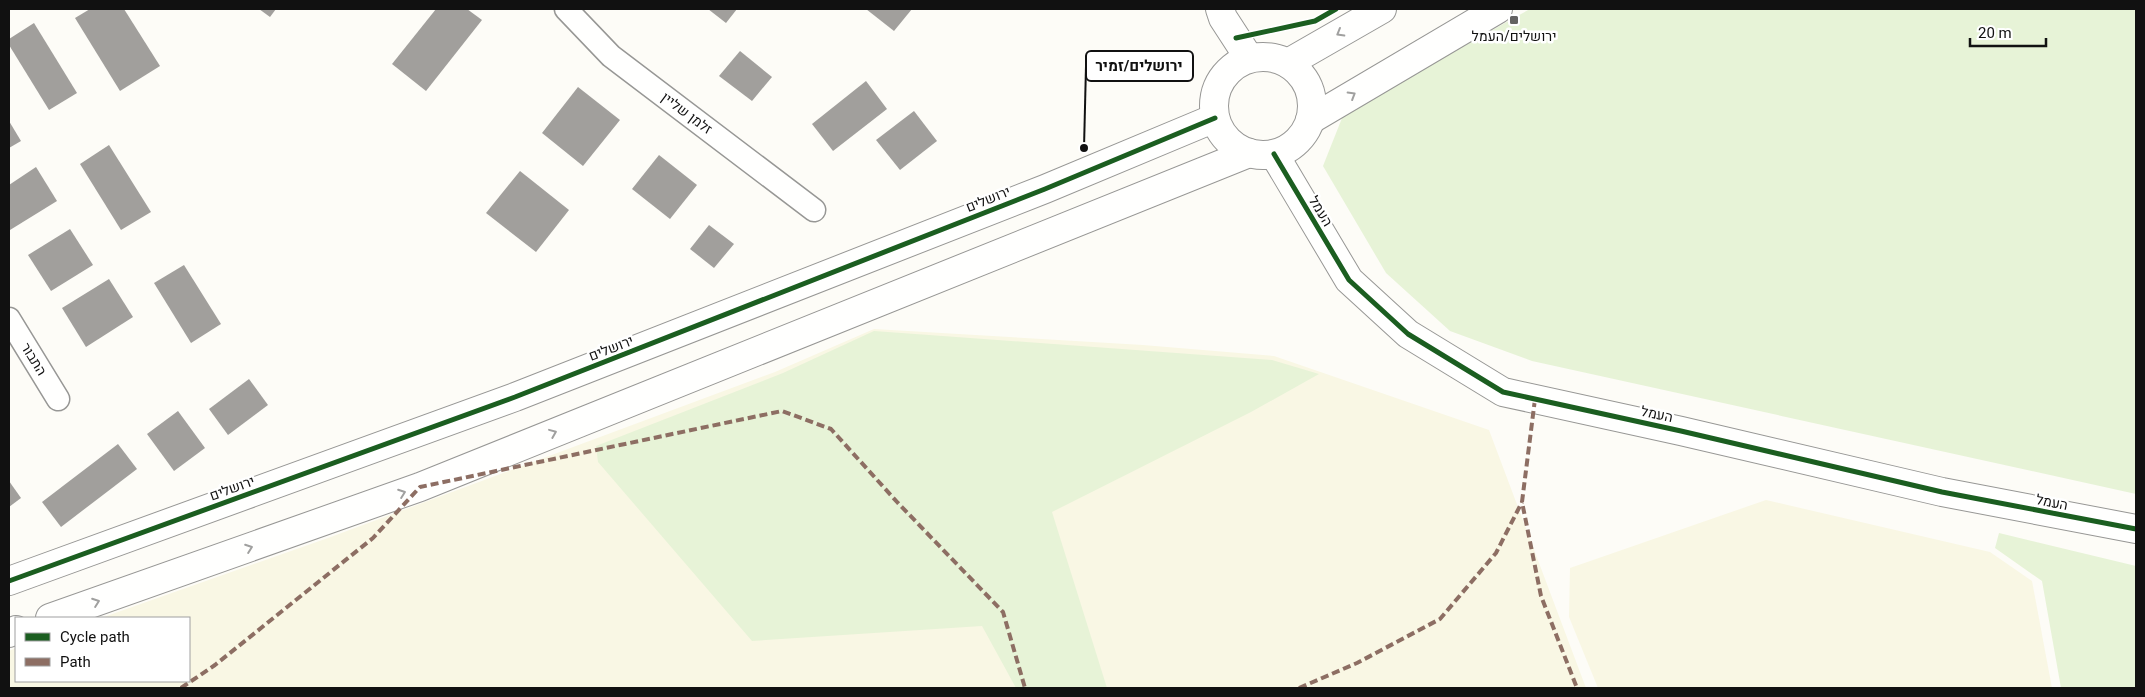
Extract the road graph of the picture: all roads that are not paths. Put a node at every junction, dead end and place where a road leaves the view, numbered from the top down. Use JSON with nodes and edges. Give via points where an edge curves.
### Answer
{"nodes":[{"id":1,"x":566,"y":9,"type":"edge"},
{"id":2,"x":1220,"y":9,"type":"edge"},
{"id":3,"x":1382,"y":9,"type":"edge"},
{"id":4,"x":1498,"y":9,"type":"edge"},
{"id":5,"x":1249,"y":58,"type":"junction"},
{"id":6,"x":1288,"y":63,"type":"junction"},
{"id":7,"x":1215,"y":118,"type":"junction"},
{"id":8,"x":1310,"y":120,"type":"junction"},
{"id":9,"x":1262,"y":153,"type":"junction"},
{"id":10,"x":814,"y":210,"type":"dead end"},
{"id":11,"x":9,"y":319,"type":"edge"},
{"id":12,"x":58,"y":399,"type":"dead end"},
{"id":13,"x":2136,"y":529,"type":"edge"},
{"id":14,"x":9,"y":581,"type":"edge"},
{"id":15,"x":53,"y":617,"type":"edge"}],
"edges":[{"from":1,"to":10,"type":"street","name":"זלמן שליין","via":[[611,56]]},
{"from":2,"to":5,"type":"street"},
{"from":3,"to":6,"type":"street","one_way":true},
{"from":8,"to":4,"type":"street","one_way":true},
{"from":5,"to":6,"type":"street","via":[[1262,56]]},
{"from":5,"to":7,"type":"street","via":[[1224,75],[1217,88]]},
{"from":6,"to":8,"type":"street","via":[[1300,73],[1309,88]]},
{"from":7,"to":9,"type":"street","via":[[1222,134],[1234,145]]},
{"from":7,"to":14,"type":"street","name":"ירושלים","via":[[1045,189],[524,394]]},
{"from":8,"to":9,"type":"street","via":[[1290,147]]},
{"from":9,"to":13,"type":"street","name":"העמל","via":[[1349,280],[1408,334],[1503,392],[1942,492]]},
{"from":15,"to":9,"type":"street","one_way":true,"via":[[420,487]]},
{"from":11,"to":12,"type":"street","name":"התבור"}]}
